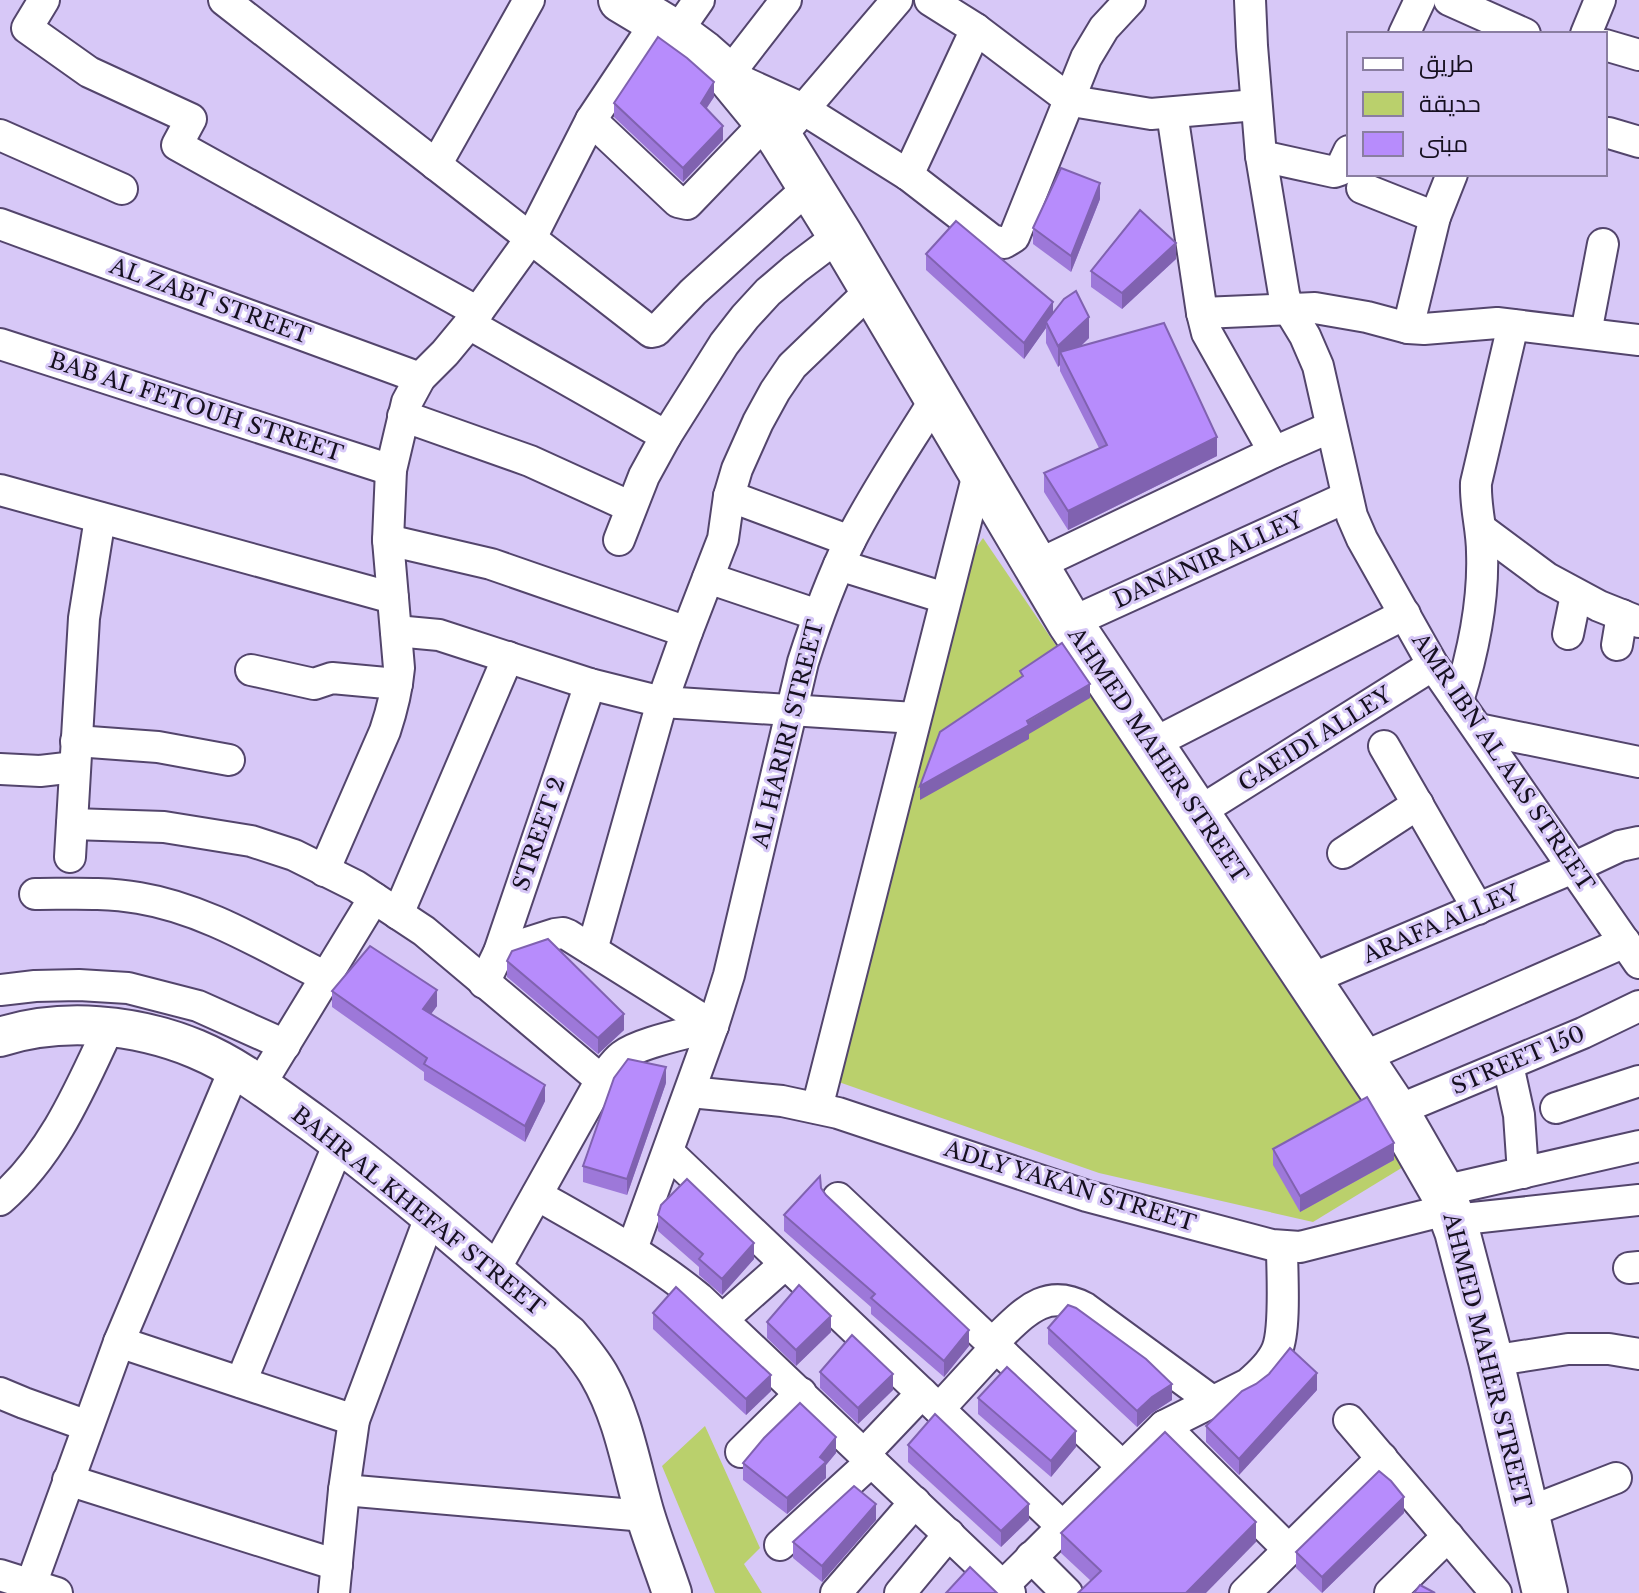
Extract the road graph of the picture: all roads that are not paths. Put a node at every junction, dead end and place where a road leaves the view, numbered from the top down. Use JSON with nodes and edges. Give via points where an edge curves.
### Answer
{"nodes":[{"id":1,"x":44,"y":0,"type":"edge"},
{"id":2,"x":224,"y":0,"type":"edge"},
{"id":3,"x":529,"y":0,"type":"edge"},
{"id":4,"x":786,"y":0,"type":"edge"},
{"id":5,"x":897,"y":0,"type":"edge"},
{"id":6,"x":930,"y":0,"type":"edge"},
{"id":7,"x":1250,"y":0,"type":"edge"},
{"id":8,"x":1420,"y":0,"type":"edge"},
{"id":9,"x":1449,"y":0,"type":"edge"},
{"id":10,"x":1600,"y":0,"type":"edge"},
{"id":11,"x":1127,"y":1,"type":"edge"},
{"id":12,"x":663,"y":13,"type":"edge"},
{"id":13,"x":976,"y":29,"type":"junction"},
{"id":14,"x":1405,"y":32,"type":"edge"},
{"id":15,"x":1521,"y":32,"type":"edge"},
{"id":16,"x":1587,"y":32,"type":"edge"},
{"id":17,"x":1607,"y":46,"type":"edge"},
{"id":18,"x":1639,"y":55,"type":"edge"},
{"id":19,"x":728,"y":75,"type":"junction"},
{"id":20,"x":1070,"y":100,"type":"junction"},
{"id":21,"x":1256,"y":105,"type":"junction"},
{"id":22,"x":1172,"y":113,"type":"junction"},
{"id":23,"x":591,"y":120,"type":"junction"},
{"id":24,"x":783,"y":123,"type":"junction"},
{"id":25,"x":1609,"y":133,"type":"dead end"},
{"id":26,"x":0,"y":135,"type":"edge"},
{"id":27,"x":1639,"y":142,"type":"edge"},
{"id":28,"x":1347,"y":155,"type":"edge"},
{"id":29,"x":1261,"y":156,"type":"junction"},
{"id":30,"x":436,"y":165,"type":"junction"},
{"id":31,"x":908,"y":175,"type":"junction"},
{"id":32,"x":1451,"y":176,"type":"edge"},
{"id":33,"x":810,"y":186,"type":"junction"},
{"id":34,"x":1362,"y":188,"type":"dead end"},
{"id":35,"x":122,"y":189,"type":"dead end"},
{"id":36,"x":1435,"y":217,"type":"junction"},
{"id":37,"x":0,"y":224,"type":"edge"},
{"id":38,"x":840,"y":235,"type":"junction"},
{"id":39,"x":531,"y":238,"type":"junction"},
{"id":40,"x":1603,"y":244,"type":"dead end"},
{"id":41,"x":872,"y":289,"type":"junction"},
{"id":42,"x":1288,"y":308,"type":"junction"},
{"id":43,"x":1202,"y":313,"type":"junction"},
{"id":44,"x":473,"y":318,"type":"junction"},
{"id":45,"x":1513,"y":325,"type":"junction"},
{"id":46,"x":1408,"y":328,"type":"junction"},
{"id":47,"x":1586,"y":333,"type":"junction"},
{"id":48,"x":1639,"y":340,"type":"edge"},
{"id":49,"x":0,"y":344,"type":"edge"},
{"id":50,"x":420,"y":378,"type":"junction"},
{"id":51,"x":936,"y":398,"type":"junction"},
{"id":52,"x":403,"y":416,"type":"junction"},
{"id":53,"x":1331,"y":427,"type":"junction"},
{"id":54,"x":666,"y":436,"type":"junction"},
{"id":55,"x":1274,"y":452,"type":"junction"},
{"id":56,"x":391,"y":470,"type":"junction"},
{"id":57,"x":979,"y":470,"type":"junction"},
{"id":58,"x":0,"y":490,"type":"edge"},
{"id":59,"x":729,"y":496,"type":"junction"},
{"id":60,"x":1347,"y":497,"type":"junction"},
{"id":61,"x":631,"y":507,"type":"junction"},
{"id":62,"x":100,"y":518,"type":"junction"},
{"id":63,"x":1481,"y":529,"type":"junction"},
{"id":64,"x":388,"y":540,"type":"junction"},
{"id":65,"x":619,"y":540,"type":"dead end"},
{"id":66,"x":845,"y":553,"type":"junction"},
{"id":67,"x":1035,"y":566,"type":"junction"},
{"id":68,"x":708,"y":578,"type":"junction"},
{"id":69,"x":1576,"y":595,"type":"junction"},
{"id":70,"x":393,"y":598,"type":"junction"},
{"id":71,"x":945,"y":598,"type":"junction"},
{"id":72,"x":1405,"y":614,"type":"junction"},
{"id":73,"x":818,"y":615,"type":"junction"},
{"id":74,"x":1630,"y":619,"type":"edge"},
{"id":75,"x":1070,"y":623,"type":"junction"},
{"id":76,"x":396,"y":631,"type":"junction"},
{"id":77,"x":687,"y":632,"type":"junction"},
{"id":78,"x":1568,"y":634,"type":"dead end"},
{"id":79,"x":1617,"y":645,"type":"dead end"},
{"id":80,"x":508,"y":657,"type":"junction"},
{"id":81,"x":1433,"y":665,"type":"junction"},
{"id":82,"x":251,"y":670,"type":"dead end"},
{"id":83,"x":397,"y":684,"type":"junction"},
{"id":84,"x":590,"y":684,"type":"junction"},
{"id":85,"x":1458,"y":701,"type":"junction"},
{"id":86,"x":662,"y":702,"type":"junction"},
{"id":87,"x":791,"y":711,"type":"junction"},
{"id":88,"x":915,"y":718,"type":"junction"},
{"id":89,"x":1478,"y":729,"type":"junction"},
{"id":90,"x":1152,"y":744,"type":"junction"},
{"id":91,"x":1384,"y":746,"type":"dead end"},
{"id":92,"x":76,"y":754,"type":"junction"},
{"id":93,"x":229,"y":760,"type":"dead end"},
{"id":94,"x":1639,"y":762,"type":"edge"},
{"id":95,"x":0,"y":769,"type":"edge"},
{"id":96,"x":1418,"y":804,"type":"junction"},
{"id":97,"x":1197,"y":813,"type":"junction"},
{"id":98,"x":72,"y":824,"type":"junction"},
{"id":99,"x":1639,"y":842,"type":"edge"},
{"id":100,"x":1343,"y":853,"type":"dead end"},
{"id":101,"x":70,"y":857,"type":"dead end"},
{"id":102,"x":1573,"y":868,"type":"junction"},
{"id":103,"x":324,"y":871,"type":"junction"},
{"id":104,"x":35,"y":894,"type":"dead end"},
{"id":105,"x":386,"y":906,"type":"junction"},
{"id":106,"x":1478,"y":909,"type":"junction"},
{"id":107,"x":592,"y":950,"type":"junction"},
{"id":108,"x":499,"y":952,"type":"junction"},
{"id":109,"x":1632,"y":952,"type":"edge"},
{"id":110,"x":326,"y":977,"type":"junction"},
{"id":111,"x":1309,"y":980,"type":"junction"},
{"id":112,"x":484,"y":983,"type":"junction"},
{"id":113,"x":0,"y":990,"type":"edge"},
{"id":114,"x":1639,"y":1006,"type":"edge"},
{"id":115,"x":713,"y":1026,"type":"junction"},
{"id":116,"x":109,"y":1027,"type":"junction"},
{"id":117,"x":0,"y":1037,"type":"edge"},
{"id":118,"x":285,"y":1045,"type":"junction"},
{"id":119,"x":1361,"y":1058,"type":"junction"},
{"id":120,"x":1508,"y":1065,"type":"junction"},
{"id":121,"x":247,"y":1076,"type":"junction"},
{"id":122,"x":601,"y":1080,"type":"junction"},
{"id":123,"x":1639,"y":1081,"type":"edge"},
{"id":124,"x":690,"y":1092,"type":"junction"},
{"id":125,"x":817,"y":1108,"type":"junction"},
{"id":126,"x":1556,"y":1108,"type":"dead end"},
{"id":127,"x":1396,"y":1111,"type":"junction"},
{"id":128,"x":339,"y":1143,"type":"junction"},
{"id":129,"x":1639,"y":1146,"type":"edge"},
{"id":130,"x":668,"y":1152,"type":"junction"},
{"id":131,"x":1523,"y":1173,"type":"junction"},
{"id":132,"x":537,"y":1195,"type":"junction"},
{"id":133,"x":838,"y":1198,"type":"dead end"},
{"id":134,"x":0,"y":1200,"type":"edge"},
{"id":135,"x":1639,"y":1200,"type":"edge"},
{"id":136,"x":1448,"y":1207,"type":"junction"},
{"id":137,"x":430,"y":1217,"type":"junction"},
{"id":138,"x":1282,"y":1247,"type":"junction"},
{"id":139,"x":632,"y":1249,"type":"junction"},
{"id":140,"x":785,"y":1264,"type":"junction"},
{"id":141,"x":494,"y":1271,"type":"junction"},
{"id":142,"x":723,"y":1319,"type":"junction"},
{"id":143,"x":119,"y":1342,"type":"junction"},
{"id":144,"x":994,"y":1345,"type":"junction"},
{"id":145,"x":1639,"y":1354,"type":"edge"},
{"id":146,"x":1491,"y":1361,"type":"junction"},
{"id":147,"x":241,"y":1382,"type":"junction"},
{"id":148,"x":0,"y":1393,"type":"edge"},
{"id":149,"x":801,"y":1393,"type":"junction"},
{"id":150,"x":930,"y":1401,"type":"junction"},
{"id":151,"x":1212,"y":1401,"type":"junction"},
{"id":152,"x":354,"y":1420,"type":"junction"},
{"id":153,"x":1349,"y":1420,"type":"dead end"},
{"id":154,"x":88,"y":1426,"type":"junction"},
{"id":155,"x":1164,"y":1426,"type":"junction"},
{"id":156,"x":741,"y":1452,"type":"dead end"},
{"id":157,"x":868,"y":1457,"type":"junction"},
{"id":158,"x":1382,"y":1458,"type":"junction"},
{"id":159,"x":1123,"y":1467,"type":"junction"},
{"id":160,"x":1616,"y":1478,"type":"dead end"},
{"id":161,"x":68,"y":1480,"type":"junction"},
{"id":162,"x":344,"y":1490,"type":"junction"},
{"id":163,"x":915,"y":1502,"type":"junction"},
{"id":164,"x":1526,"y":1513,"type":"junction"},
{"id":165,"x":645,"y":1516,"type":"junction"},
{"id":166,"x":1063,"y":1527,"type":"junction"},
{"id":167,"x":949,"y":1534,"type":"junction"},
{"id":168,"x":1448,"y":1536,"type":"junction"},
{"id":169,"x":780,"y":1545,"type":"dead end"},
{"id":170,"x":1289,"y":1550,"type":"junction"},
{"id":171,"x":1031,"y":1557,"type":"junction"},
{"id":172,"x":0,"y":1575,"type":"edge"},
{"id":173,"x":335,"y":1579,"type":"edge"},
{"id":174,"x":1006,"y":1589,"type":"edge"},
{"id":175,"x":38,"y":1590,"type":"edge"},
{"id":176,"x":672,"y":1593,"type":"edge"},
{"id":177,"x":836,"y":1593,"type":"edge"},
{"id":178,"x":900,"y":1593,"type":"edge"},
{"id":179,"x":1067,"y":1593,"type":"edge"},
{"id":180,"x":1245,"y":1593,"type":"edge"},
{"id":181,"x":1390,"y":1593,"type":"edge"},
{"id":182,"x":1496,"y":1593,"type":"edge"},
{"id":183,"x":1545,"y":1593,"type":"edge"}],
"edges":[{"from":1,"to":44,"type":"street","via":[[27,28],[89,72],[191,119],[177,145]]},
{"from":2,"to":30,"type":"street"},
{"from":3,"to":30,"type":"street"},
{"from":4,"to":19,"type":"street"},
{"from":5,"to":24,"type":"street"},
{"from":6,"to":13,"type":"street"},
{"from":7,"to":21,"type":"street","name":"AMR IBN AL AAS STREET"},
{"from":8,"to":14,"type":"street"},
{"from":9,"to":15,"type":"street"},
{"from":10,"to":16,"type":"street"},
{"from":11,"to":20,"type":"street","via":[[1086,58]]},
{"from":12,"to":19,"type":"main road","name":"AHMED MAHER STREET"},
{"from":12,"to":23,"type":"street"},
{"from":13,"to":20,"type":"street"},
{"from":13,"to":31,"type":"street"},
{"from":17,"to":18,"type":"street"},
{"from":19,"to":24,"type":"main road","name":"AHMED MAHER STREET"},
{"from":20,"to":22,"type":"street"},
{"from":20,"to":31,"type":"street","via":[[1014,237],[1004,243],[992,240]]},
{"from":21,"to":22,"type":"street"},
{"from":21,"to":29,"type":"street","name":"AMR IBN AL AAS STREET"},
{"from":22,"to":43,"type":"street"},
{"from":23,"to":24,"type":"street","via":[[683,204]]},
{"from":23,"to":39,"type":"street"},
{"from":24,"to":31,"type":"street"},
{"from":24,"to":33,"type":"main road","name":"AHMED MAHER STREET"},
{"from":25,"to":27,"type":"street"},
{"from":26,"to":35,"type":"street"},
{"from":28,"to":29,"type":"street","via":[[1334,172]]},
{"from":29,"to":42,"type":"street","name":"AMR IBN AL AAS STREET"},
{"from":30,"to":39,"type":"street"},
{"from":32,"to":36,"type":"street"},
{"from":33,"to":38,"type":"main road","name":"AHMED MAHER STREET"},
{"from":33,"to":39,"type":"street","via":[[654,332]]},
{"from":34,"to":36,"type":"street"},
{"from":36,"to":46,"type":"street"},
{"from":37,"to":50,"type":"street","name":"AL ZABT STREET"},
{"from":38,"to":41,"type":"main road","name":"AHMED MAHER STREET"},
{"from":38,"to":54,"type":"street","via":[[786,276],[745,317]]},
{"from":39,"to":44,"type":"street"},
{"from":40,"to":47,"type":"street"},
{"from":41,"to":51,"type":"main road","name":"AHMED MAHER STREET"},
{"from":41,"to":59,"type":"street","via":[[792,366],[758,422]]},
{"from":42,"to":43,"type":"street"},
{"from":42,"to":46,"type":"street","via":[[1341,312]]},
{"from":42,"to":53,"type":"street","name":"AMR IBN AL AAS STREET","via":[[1318,366]]},
{"from":43,"to":55,"type":"street","via":[[1207,333]]},
{"from":44,"to":50,"type":"street"},
{"from":44,"to":54,"type":"street"},
{"from":45,"to":46,"type":"street"},
{"from":45,"to":47,"type":"street"},
{"from":45,"to":63,"type":"street","via":[[1476,483]]},
{"from":47,"to":48,"type":"street"},
{"from":49,"to":56,"type":"street","name":"BAB AL FETOUH STREET"},
{"from":50,"to":52,"type":"street"},
{"from":51,"to":57,"type":"main road","name":"AHMED MAHER STREET"},
{"from":51,"to":66,"type":"street","name":"AL HARIRI STREET"},
{"from":52,"to":56,"type":"street"},
{"from":52,"to":61,"type":"street","via":[[530,461]]},
{"from":53,"to":55,"type":"street"},
{"from":53,"to":60,"type":"street","name":"AMR IBN AL AAS STREET"},
{"from":54,"to":61,"type":"street"},
{"from":55,"to":67,"type":"street"},
{"from":56,"to":64,"type":"street"},
{"from":57,"to":67,"type":"main road","name":"AHMED MAHER STREET"},
{"from":57,"to":71,"type":"street"},
{"from":58,"to":62,"type":"street"},
{"from":59,"to":66,"type":"street"},
{"from":59,"to":68,"type":"street","via":[[723,539]]},
{"from":60,"to":72,"type":"street","name":"AMR IBN AL AAS STREET","via":[[1362,539]]},
{"from":60,"to":75,"type":"street","name":"DANANIR ALLEY"},
{"from":61,"to":65,"type":"street"},
{"from":62,"to":70,"type":"street"},
{"from":62,"to":92,"type":"street","via":[[84,618]]},
{"from":63,"to":69,"type":"street"},
{"from":63,"to":85,"type":"street","via":[[1480,596]]},
{"from":64,"to":70,"type":"street"},
{"from":64,"to":77,"type":"street","via":[[491,564]]},
{"from":66,"to":71,"type":"street"},
{"from":66,"to":73,"type":"street","name":"AL HARIRI STREET"},
{"from":67,"to":75,"type":"main road","name":"AHMED MAHER STREET"},
{"from":68,"to":73,"type":"street"},
{"from":68,"to":77,"type":"street"},
{"from":69,"to":74,"type":"street"},
{"from":69,"to":78,"type":"street"},
{"from":70,"to":76,"type":"street"},
{"from":71,"to":88,"type":"street"},
{"from":72,"to":81,"type":"street","name":"AMR IBN AL AAS STREET"},
{"from":72,"to":90,"type":"street"},
{"from":73,"to":87,"type":"street","name":"AL HARIRI STREET"},
{"from":74,"to":79,"type":"street"},
{"from":75,"to":90,"type":"main road","name":"AHMED MAHER STREET"},
{"from":76,"to":80,"type":"street","via":[[439,635]]},
{"from":76,"to":83,"type":"street"},
{"from":77,"to":86,"type":"street"},
{"from":80,"to":84,"type":"street"},
{"from":80,"to":105,"type":"street"},
{"from":81,"to":85,"type":"street","name":"AMR IBN AL AAS STREET"},
{"from":81,"to":97,"type":"street","name":"GAEIDI ALLEY"},
{"from":82,"to":83,"type":"street","via":[[314,684],[332,678]]},
{"from":83,"to":103,"type":"street","via":[[385,731]]},
{"from":84,"to":86,"type":"street"},
{"from":84,"to":108,"type":"street","name":"STREET 2"},
{"from":85,"to":89,"type":"street","name":"AMR IBN AL AAS STREET"},
{"from":86,"to":87,"type":"street"},
{"from":86,"to":107,"type":"street"},
{"from":87,"to":88,"type":"street"},
{"from":87,"to":115,"type":"street","name":"AL HARIRI STREET"},
{"from":88,"to":125,"type":"street"},
{"from":89,"to":94,"type":"street"},
{"from":89,"to":102,"type":"street","name":"AMR IBN AL AAS STREET"},
{"from":90,"to":97,"type":"main road","name":"AHMED MAHER STREET"},
{"from":91,"to":96,"type":"street"},
{"from":92,"to":93,"type":"street","via":[[158,747]]},
{"from":92,"to":95,"type":"street","via":[[40,771]]},
{"from":92,"to":98,"type":"street"},
{"from":96,"to":100,"type":"street"},
{"from":96,"to":106,"type":"street"},
{"from":97,"to":111,"type":"main road","name":"AHMED MAHER STREET"},
{"from":98,"to":101,"type":"street"},
{"from":98,"to":103,"type":"street","via":[[164,827],[251,841]]},
{"from":99,"to":102,"type":"street","name":"ARAFA ALLEY"},
{"from":102,"to":106,"type":"street","name":"ARAFA ALLEY"},
{"from":102,"to":109,"type":"street","name":"AMR IBN AL AAS STREET"},
{"from":103,"to":105,"type":"street"},
{"from":104,"to":110,"type":"street","via":[[109,894],[169,905],[199,914]]},
{"from":105,"to":110,"type":"street"},
{"from":105,"to":112,"type":"street"},
{"from":106,"to":111,"type":"street","name":"ARAFA ALLEY"},
{"from":107,"to":108,"type":"street","via":[[563,933]]},
{"from":107,"to":115,"type":"street"},
{"from":108,"to":112,"type":"street","name":"STREET 2"},
{"from":109,"to":119,"type":"street"},
{"from":110,"to":118,"type":"street"},
{"from":111,"to":119,"type":"main road","name":"AHMED MAHER STREET"},
{"from":112,"to":122,"type":"street"},
{"from":113,"to":118,"type":"street","via":[[128,988],[198,1006]]},
{"from":114,"to":120,"type":"street","name":"STREET 150"},
{"from":115,"to":122,"type":"street","via":[[635,1048]]},
{"from":115,"to":124,"type":"street","name":"AL HARIRI STREET"},
{"from":116,"to":117,"type":"street","name":"BAHR AL KHEFAF STREET","via":[[63,1026]]},
{"from":116,"to":121,"type":"street","name":"BAHR AL KHEFAF STREET","via":[[195,1048]]},
{"from":116,"to":134,"type":"street","via":[[52,1141]]},
{"from":118,"to":121,"type":"street"},
{"from":119,"to":127,"type":"main road","name":"AHMED MAHER STREET"},
{"from":120,"to":127,"type":"street","name":"STREET 150"},
{"from":120,"to":131,"type":"street","via":[[1519,1115]]},
{"from":121,"to":128,"type":"street","name":"BAHR AL KHEFAF STREET"},
{"from":121,"to":143,"type":"street"},
{"from":122,"to":132,"type":"street"},
{"from":123,"to":126,"type":"street"},
{"from":124,"to":125,"type":"street","name":"ADLY YAKAN STREET"},
{"from":124,"to":130,"type":"street","name":"AL HARIRI STREET"},
{"from":125,"to":138,"type":"street","name":"ADLY YAKAN STREET","via":[[1087,1196]]},
{"from":127,"to":136,"type":"main road","name":"AHMED MAHER STREET"},
{"from":128,"to":137,"type":"street","name":"BAHR AL KHEFAF STREET"},
{"from":128,"to":147,"type":"street"},
{"from":129,"to":131,"type":"street"},
{"from":130,"to":139,"type":"street","name":"AL HARIRI STREET"},
{"from":130,"to":140,"type":"street"},
{"from":131,"to":136,"type":"street"},
{"from":132,"to":139,"type":"street"},
{"from":132,"to":141,"type":"street"},
{"from":133,"to":144,"type":"street"},
{"from":135,"to":136,"type":"street"},
{"from":136,"to":138,"type":"street","name":"ADLY YAKAN STREET","via":[[1300,1247]]},
{"from":136,"to":146,"type":"main road","name":"AHMED MAHER STREET"},
{"from":137,"to":141,"type":"street","name":"BAHR AL KHEFAF STREET"},
{"from":137,"to":152,"type":"street"},
{"from":138,"to":151,"type":"street","via":[[1282,1336],[1277,1350],[1260,1375]]},
{"from":139,"to":142,"type":"street"},
{"from":140,"to":142,"type":"street"},
{"from":140,"to":150,"type":"street"},
{"from":141,"to":165,"type":"street","name":"BAHR AL KHEFAF STREET","via":[[569,1335],[599,1375],[619,1421]]},
{"from":142,"to":149,"type":"street"},
{"from":143,"to":147,"type":"street"},
{"from":143,"to":154,"type":"street"},
{"from":144,"to":150,"type":"street"},
{"from":144,"to":151,"type":"street","via":[[1032,1307],[1045,1300],[1073,1301]]},
{"from":144,"to":159,"type":"street"},
{"from":145,"to":146,"type":"street","via":[[1568,1349]]},
{"from":146,"to":164,"type":"main road","name":"AHMED MAHER STREET"},
{"from":147,"to":152,"type":"street"},
{"from":148,"to":154,"type":"street"},
{"from":149,"to":156,"type":"street"},
{"from":149,"to":157,"type":"street"},
{"from":150,"to":157,"type":"street"},
{"from":150,"to":166,"type":"street"},
{"from":151,"to":155,"type":"street"},
{"from":152,"to":162,"type":"street"},
{"from":153,"to":158,"type":"street"},
{"from":154,"to":161,"type":"street"},
{"from":155,"to":159,"type":"street"},
{"from":155,"to":170,"type":"street"},
{"from":157,"to":163,"type":"street"},
{"from":157,"to":169,"type":"street"},
{"from":158,"to":168,"type":"street"},
{"from":158,"to":170,"type":"street"},
{"from":159,"to":166,"type":"street"},
{"from":160,"to":164,"type":"street"},
{"from":161,"to":173,"type":"street"},
{"from":161,"to":175,"type":"street"},
{"from":162,"to":165,"type":"street"},
{"from":162,"to":173,"type":"street"},
{"from":163,"to":167,"type":"street"},
{"from":163,"to":177,"type":"street"},
{"from":164,"to":183,"type":"main road","name":"AHMED MAHER STREET"},
{"from":165,"to":176,"type":"street","name":"BAHR AL KHEFAF STREET"},
{"from":166,"to":171,"type":"street"},
{"from":167,"to":174,"type":"street"},
{"from":167,"to":178,"type":"street"},
{"from":168,"to":181,"type":"street"},
{"from":168,"to":182,"type":"street"},
{"from":170,"to":180,"type":"street"},
{"from":171,"to":174,"type":"street"},
{"from":171,"to":179,"type":"street"},
{"from":172,"to":175,"type":"street"}]}
